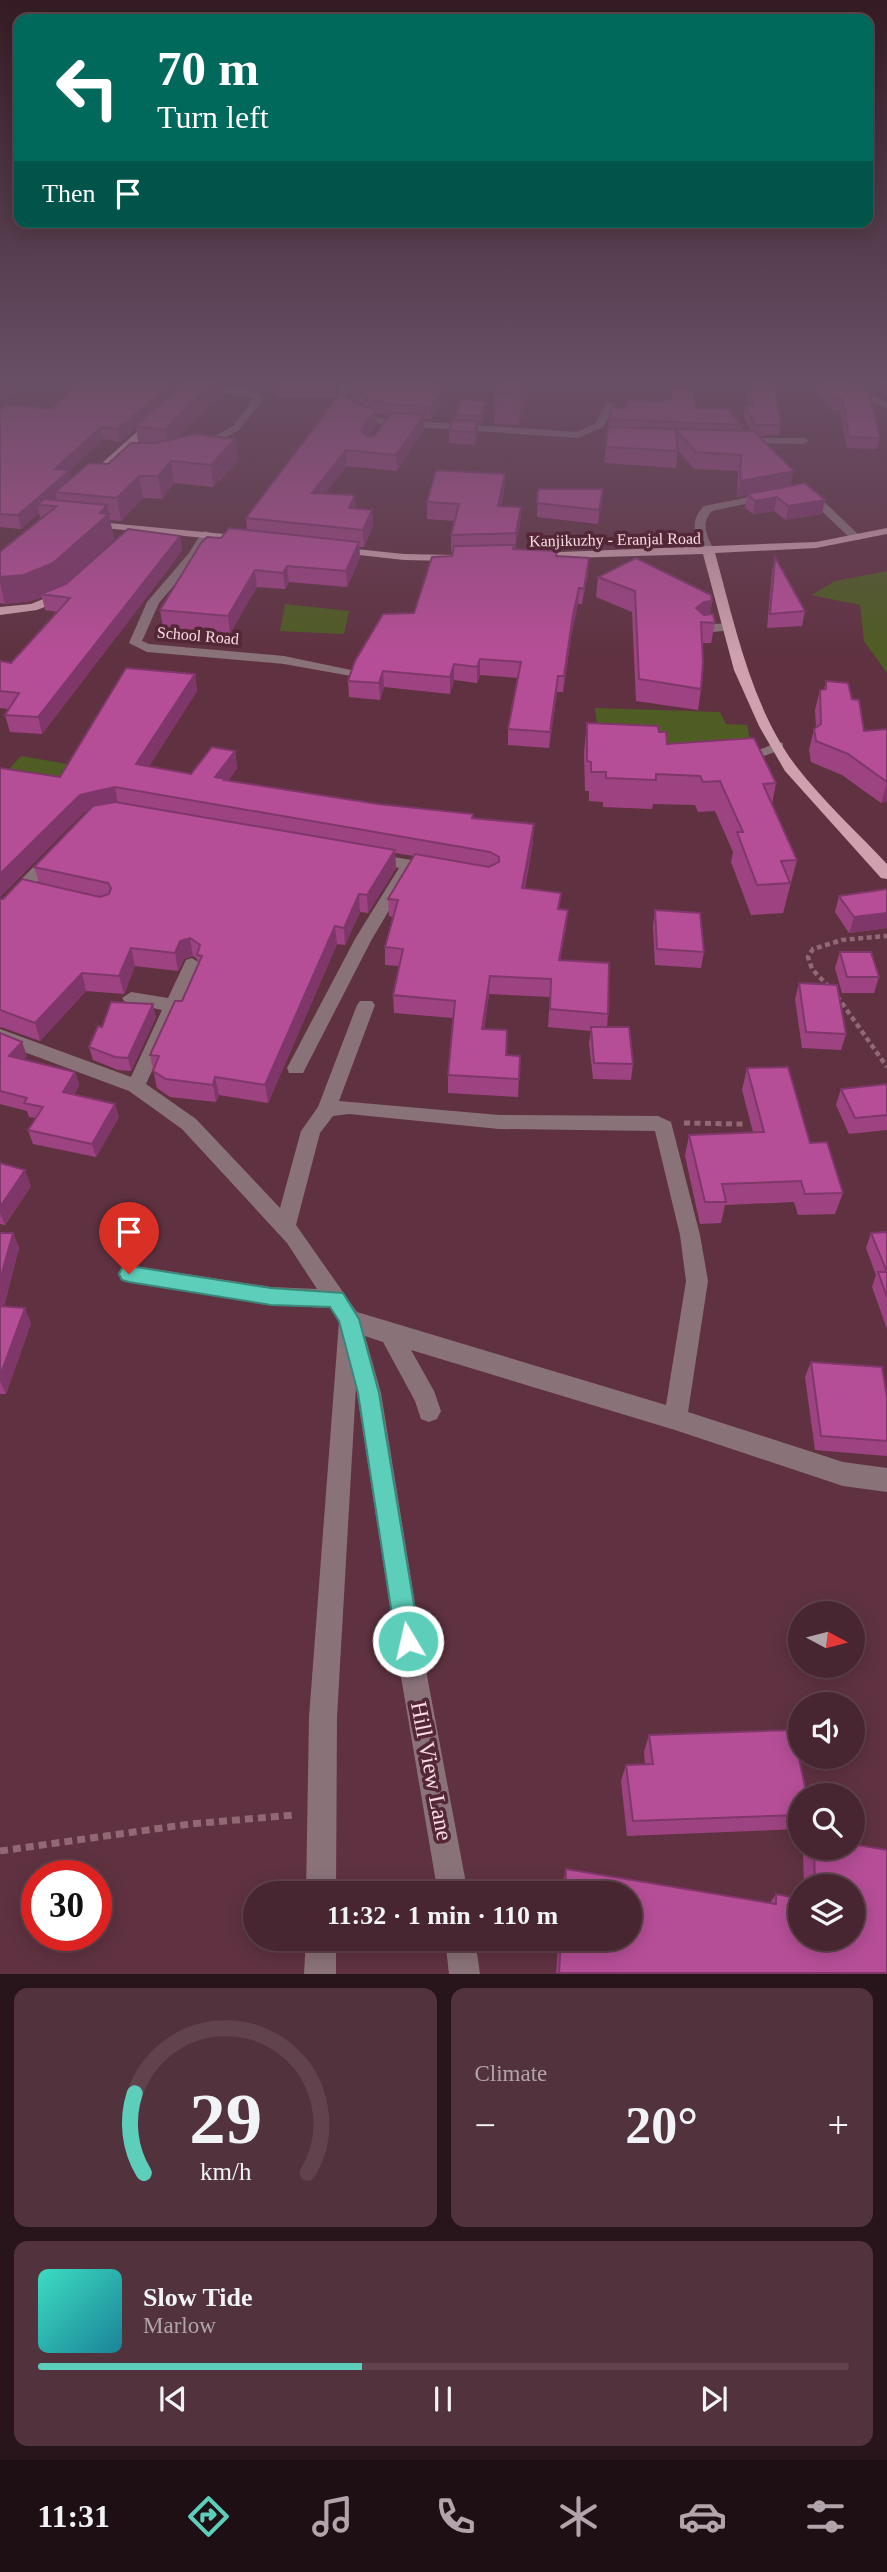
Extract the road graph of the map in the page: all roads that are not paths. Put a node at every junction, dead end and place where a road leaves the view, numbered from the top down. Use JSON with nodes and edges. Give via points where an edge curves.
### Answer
{"nodes":[{"id":1,"x":104,"y":471,"type":"edge"},
{"id":2,"x":790,"y":493,"type":"edge"},
{"id":3,"x":778,"y":495,"type":"edge"},
{"id":4,"x":72,"y":497,"type":"edge"},
{"id":5,"x":80,"y":523,"type":"edge"},
{"id":6,"x":149,"y":530,"type":"junction"},
{"id":7,"x":887,"y":531,"type":"edge"},
{"id":8,"x":206,"y":534,"type":"junction"},
{"id":9,"x":856,"y":538,"type":"junction"},
{"id":10,"x":257,"y":541,"type":"edge"},
{"id":11,"x":121,"y":542,"type":"edge"},
{"id":12,"x":323,"y":548,"type":"edge"},
{"id":13,"x":708,"y":550,"type":"junction"},
{"id":14,"x":519,"y":556,"type":"edge"},
{"id":15,"x":470,"y":558,"type":"edge"},
{"id":16,"x":72,"y":588,"type":"edge"},
{"id":17,"x":0,"y":611,"type":"edge"},
{"id":18,"x":729,"y":627,"type":"junction"},
{"id":19,"x":702,"y":629,"type":"edge"},
{"id":20,"x":346,"y":673,"type":"dead end"},
{"id":21,"x":778,"y":746,"type":"junction"},
{"id":22,"x":733,"y":762,"type":"edge"},
{"id":23,"x":65,"y":844,"type":"edge"},
{"id":24,"x":356,"y":855,"type":"edge"},
{"id":25,"x":409,"y":865,"type":"junction"},
{"id":26,"x":449,"y":871,"type":"edge"},
{"id":27,"x":887,"y":874,"type":"edge"},
{"id":28,"x":21,"y":888,"type":"junction"},
{"id":29,"x":45,"y":893,"type":"edge"},
{"id":30,"x":0,"y":911,"type":"edge"},
{"id":31,"x":192,"y":964,"type":"dead end"},
{"id":32,"x":131,"y":998,"type":"dead end"},
{"id":33,"x":171,"y":1005,"type":"junction"},
{"id":34,"x":366,"y":1006,"type":"dead end"},
{"id":35,"x":0,"y":1036,"type":"edge"},
{"id":36,"x":296,"y":1068,"type":"dead end"},
{"id":37,"x":136,"y":1086,"type":"junction"},
{"id":38,"x":327,"y":1109,"type":"junction"},
{"id":39,"x":285,"y":1226,"type":"junction"},
{"id":40,"x":129,"y":1274,"type":"dead end"},
{"id":41,"x":342,"y":1309,"type":"junction"},
{"id":42,"x":390,"y":1334,"type":"junction"},
{"id":43,"x":429,"y":1411,"type":"dead end"},
{"id":44,"x":675,"y":1419,"type":"junction"},
{"id":45,"x":887,"y":1480,"type":"edge"},
{"id":46,"x":321,"y":1881,"type":"edge"},
{"id":47,"x":451,"y":1881,"type":"edge"},
{"id":48,"x":321,"y":1951,"type":"edge"},
{"id":49,"x":462,"y":1951,"type":"edge"},
{"id":50,"x":320,"y":1973,"type":"edge"},
{"id":51,"x":465,"y":1973,"type":"edge"}],
"edges":[{"from":1,"to":4,"type":"highway"},
{"from":2,"to":9,"type":"street","via":[[811,493]]},
{"from":3,"to":13,"type":"street","via":[[708,508],[700,514],[698,529]]},
{"from":5,"to":6,"type":"main road"},
{"from":6,"to":8,"type":"main road"},
{"from":6,"to":11,"type":"main road"},
{"from":7,"to":9,"type":"main road"},
{"from":8,"to":10,"type":"main road"},
{"from":8,"to":20,"type":"street","name":"School Road","via":[[153,602],[135,643],[147,648],[284,660]]},
{"from":9,"to":13,"type":"main road","via":[[816,545]]},
{"from":12,"to":15,"type":"main road","via":[[447,562]]},
{"from":13,"to":14,"type":"main road","name":"Kanjikuzhy - Eranjal Road"},
{"from":13,"to":18,"type":"main road","name":"Kanjikuzhy - Eranjal Road"},
{"from":16,"to":17,"type":"main road","via":[[50,602]]},
{"from":18,"to":19,"type":"street"},
{"from":18,"to":21,"type":"main road","name":"Kanjikuzhy - Eranjal Road","via":[[741,670]]},
{"from":21,"to":22,"type":"street"},
{"from":21,"to":27,"type":"main road","name":"Kanjikuzhy - Eranjal Road","via":[[790,768]]},
{"from":23,"to":28,"type":"street"},
{"from":24,"to":25,"type":"street"},
{"from":25,"to":26,"type":"street"},
{"from":25,"to":36,"type":"street","via":[[348,963]]},
{"from":28,"to":29,"type":"street"},
{"from":28,"to":30,"type":"street"},
{"from":31,"to":33,"type":"street"},
{"from":32,"to":33,"type":"street"},
{"from":33,"to":37,"type":"street"},
{"from":34,"to":38,"type":"street"},
{"from":35,"to":37,"type":"street","name":"Hill View Lane"},
{"from":37,"to":39,"type":"street","name":"Hill View Lane","via":[[189,1125]]},
{"from":38,"to":39,"type":"street","via":[[311,1131]]},
{"from":38,"to":44,"type":"street","via":[[349,1107],[499,1122],[658,1123],[664,1127],[697,1281]]},
{"from":39,"to":41,"type":"street","name":"Hill View Lane"},
{"from":40,"to":41,"type":"street"},
{"from":41,"to":42,"type":"street"},
{"from":41,"to":46,"type":"street","via":[[323,1717]]},
{"from":41,"to":47,"type":"street","name":"Hill View Lane","via":[[369,1393]]},
{"from":42,"to":43,"type":"street"},
{"from":42,"to":44,"type":"street"},
{"from":44,"to":45,"type":"street","via":[[843,1474]]},
{"from":48,"to":50,"type":"street"},
{"from":49,"to":51,"type":"street"}]}
